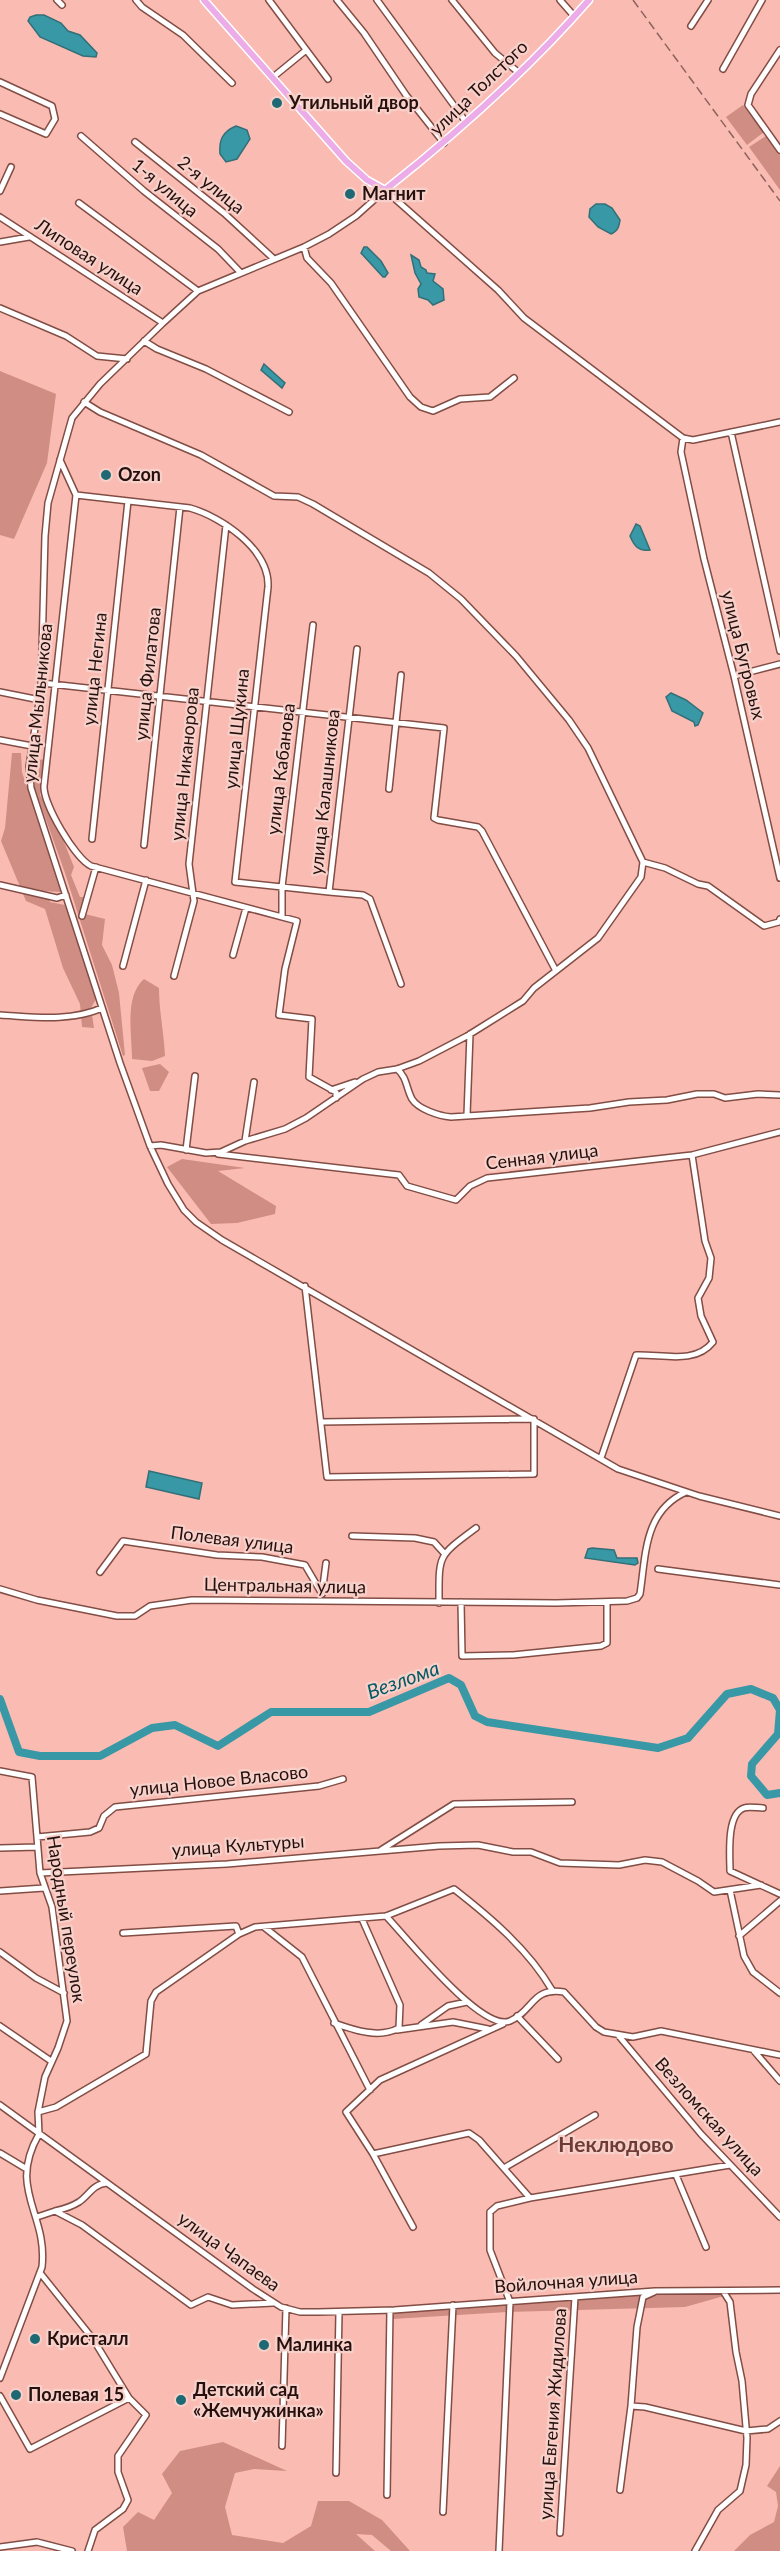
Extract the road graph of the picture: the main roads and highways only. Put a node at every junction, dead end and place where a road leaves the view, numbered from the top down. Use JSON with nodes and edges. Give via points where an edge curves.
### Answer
{"nodes":[{"id":1,"x":204,"y":0,"type":"edge"},
{"id":2,"x":589,"y":0,"type":"edge"}],
"edges":[{"from":1,"to":2,"type":"main road","name":"улица Толстого","via":[[346,161],[385,190],[444,143]]}]}
